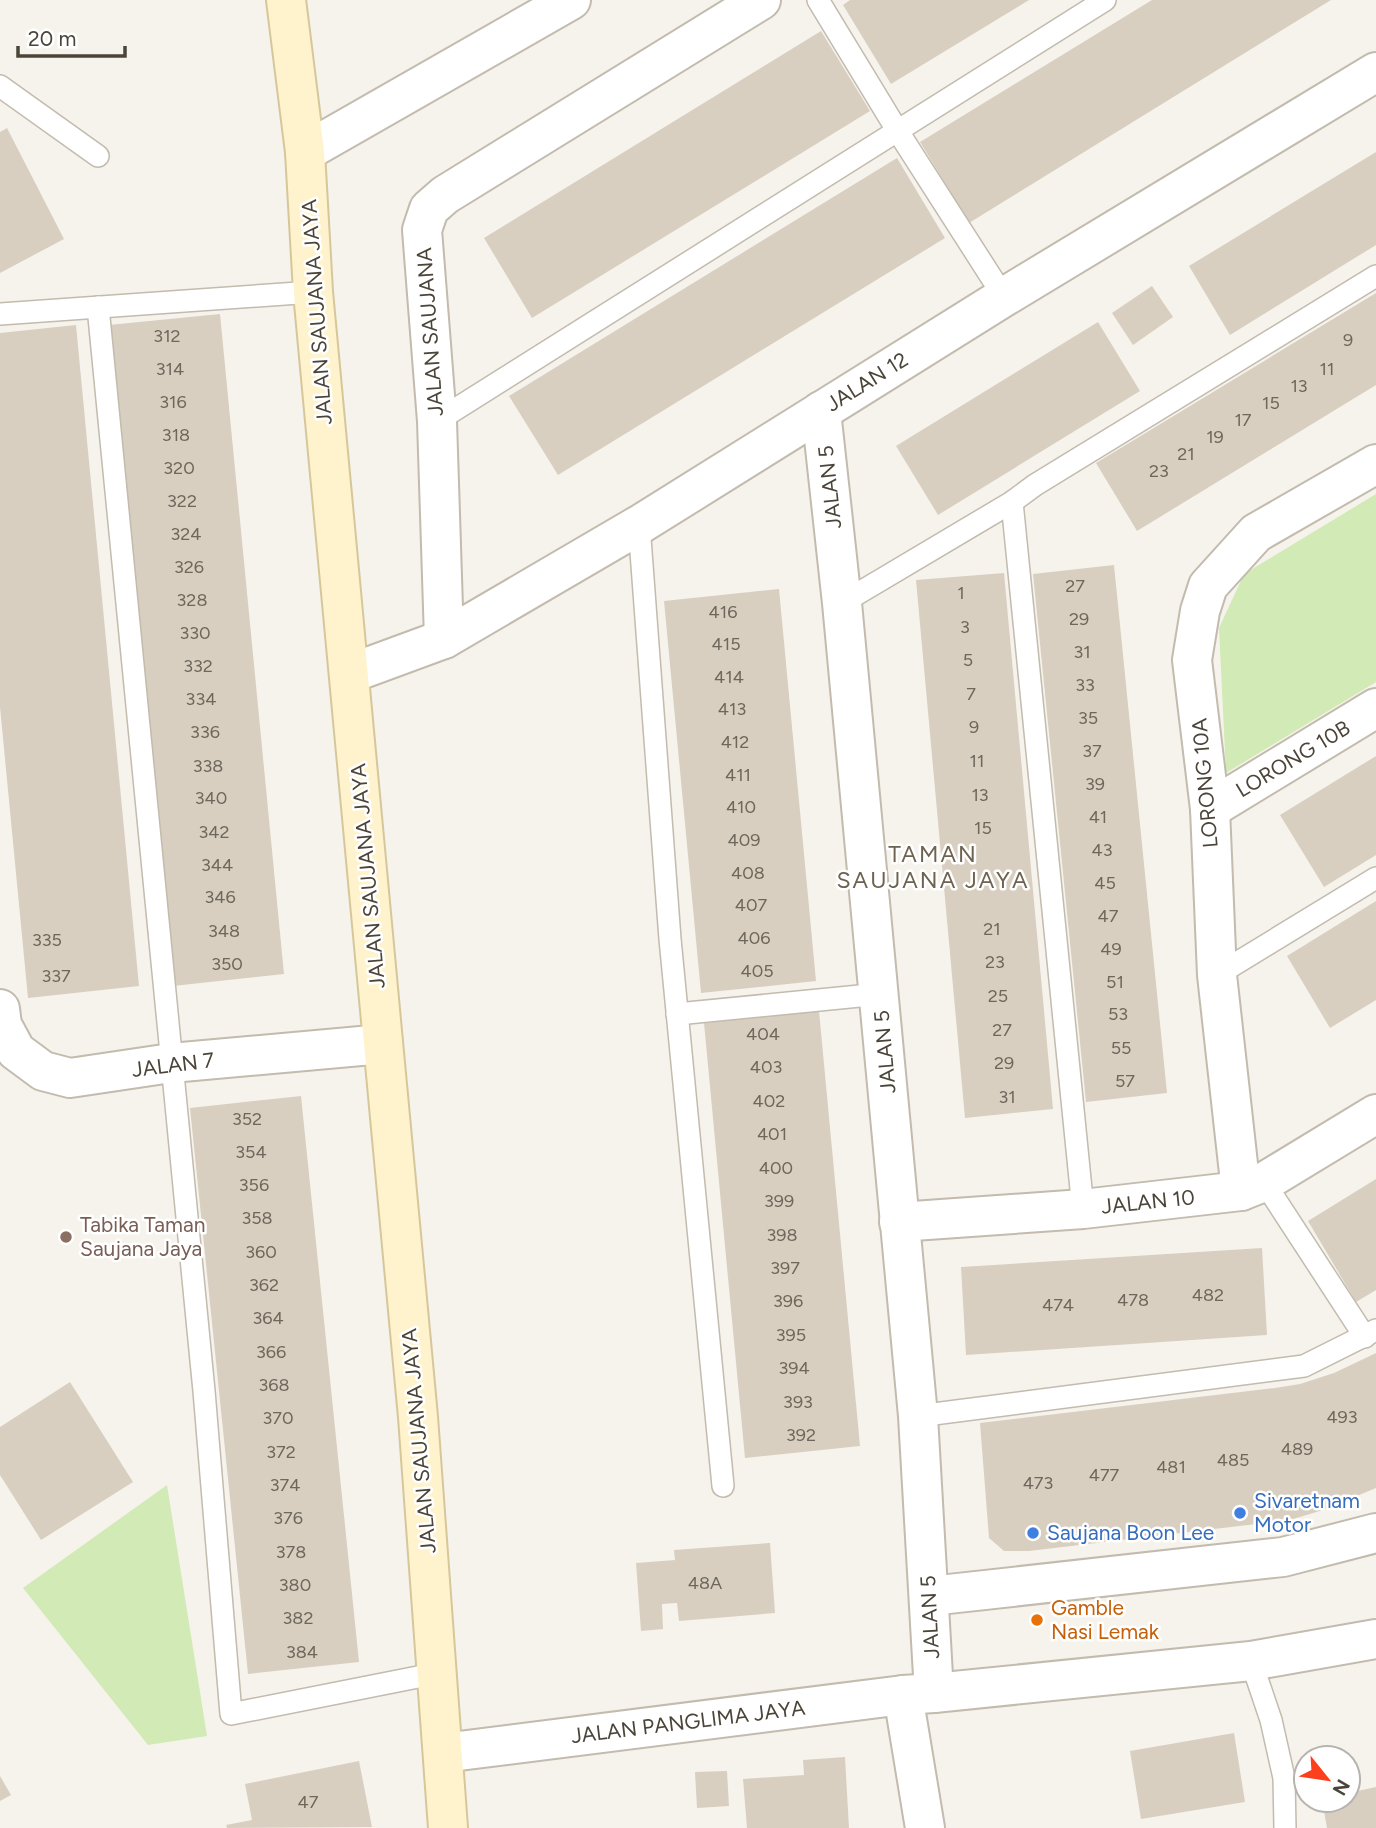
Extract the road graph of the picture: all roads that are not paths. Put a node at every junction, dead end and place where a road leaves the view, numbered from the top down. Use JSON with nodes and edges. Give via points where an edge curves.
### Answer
{"nodes":[{"id":1,"x":286,"y":0,"type":"edge"},
{"id":2,"x":571,"y":0,"type":"edge"},
{"id":3,"x":761,"y":0,"type":"edge"},
{"id":4,"x":818,"y":0,"type":"edge"},
{"id":5,"x":1105,"y":0,"type":"edge"},
{"id":6,"x":1376,"y":72,"type":"edge"},
{"id":7,"x":0,"y":86,"type":"edge"},
{"id":8,"x":897,"y":130,"type":"junction"},
{"id":9,"x":305,"y":152,"type":"junction"},
{"id":10,"x":98,"y":156,"type":"dead end"},
{"id":11,"x":1376,"y":276,"type":"edge"},
{"id":12,"x":313,"y":292,"type":"junction"},
{"id":13,"x":1004,"y":297,"type":"junction"},
{"id":14,"x":98,"y":307,"type":"junction"},
{"id":15,"x":0,"y":314,"type":"edge"},
{"id":16,"x":821,"y":411,"type":"junction"},
{"id":17,"x":437,"y":421,"type":"junction"},
{"id":18,"x":1376,"y":464,"type":"edge"},
{"id":19,"x":1012,"y":502,"type":"junction"},
{"id":20,"x":639,"y":525,"type":"junction"},
{"id":21,"x":842,"y":603,"type":"junction"},
{"id":22,"x":444,"y":639,"type":"junction"},
{"id":23,"x":349,"y":674,"type":"junction"},
{"id":24,"x":1376,"y":708,"type":"edge"},
{"id":25,"x":1210,"y":809,"type":"junction"},
{"id":26,"x":1376,"y":878,"type":"edge"},
{"id":27,"x":1217,"y":975,"type":"junction"},
{"id":28,"x":880,"y":994,"type":"junction"},
{"id":29,"x":0,"y":1009,"type":"edge"},
{"id":30,"x":677,"y":1013,"type":"junction"},
{"id":31,"x":383,"y":1044,"type":"junction"},
{"id":32,"x":171,"y":1063,"type":"junction"},
{"id":33,"x":1376,"y":1114,"type":"edge"},
{"id":34,"x":1253,"y":1186,"type":"junction"},
{"id":35,"x":1083,"y":1209,"type":"junction"},
{"id":36,"x":899,"y":1222,"type":"junction"},
{"id":37,"x":1370,"y":1334,"type":"edge"},
{"id":38,"x":918,"y":1416,"type":"junction"},
{"id":39,"x":723,"y":1486,"type":"dead end"},
{"id":40,"x":1376,"y":1533,"type":"edge"},
{"id":41,"x":930,"y":1596,"type":"junction"},
{"id":42,"x":1376,"y":1639,"type":"edge"},
{"id":43,"x":1251,"y":1661,"type":"junction"},
{"id":44,"x":438,"y":1673,"type":"junction"},
{"id":45,"x":918,"y":1694,"type":"junction"},
{"id":46,"x":443,"y":1753,"type":"junction"},
{"id":47,"x":448,"y":1828,"type":"edge"},
{"id":48,"x":925,"y":1828,"type":"edge"},
{"id":49,"x":1285,"y":1828,"type":"edge"}],
"edges":[{"from":1,"to":9,"type":"main road","name":"JALAN SAUJANA JAYA"},
{"from":2,"to":9,"type":"street"},
{"from":3,"to":17,"type":"street","name":"JALAN SAUJANA","via":[[429,209],[422,230]]},
{"from":4,"to":8,"type":"lane"},
{"from":5,"to":8,"type":"lane"},
{"from":6,"to":13,"type":"street","name":"JALAN 12"},
{"from":7,"to":10,"type":"lane"},
{"from":8,"to":13,"type":"lane"},
{"from":8,"to":17,"type":"lane"},
{"from":9,"to":12,"type":"main road","name":"JALAN SAUJANA JAYA"},
{"from":11,"to":19,"type":"lane"},
{"from":12,"to":14,"type":"lane"},
{"from":12,"to":23,"type":"main road","name":"JALAN SAUJANA JAYA"},
{"from":13,"to":16,"type":"street","name":"JALAN 12"},
{"from":14,"to":15,"type":"lane"},
{"from":14,"to":32,"type":"lane"},
{"from":16,"to":20,"type":"street","name":"JALAN 12"},
{"from":16,"to":21,"type":"street","name":"JALAN 5"},
{"from":17,"to":22,"type":"street","name":"JALAN SAUJANA"},
{"from":18,"to":25,"type":"street","name":"LORONG 10A","via":[[1256,533],[1208,586],[1192,660]]},
{"from":19,"to":21,"type":"lane"},
{"from":19,"to":35,"type":"lane"},
{"from":20,"to":22,"type":"street","name":"JALAN 12"},
{"from":20,"to":30,"type":"lane"},
{"from":21,"to":28,"type":"street","name":"JALAN 5"},
{"from":22,"to":23,"type":"street","name":"JALAN 12"},
{"from":23,"to":31,"type":"main road","name":"JALAN SAUJANA JAYA"},
{"from":24,"to":25,"type":"street","name":"LORONG 10B"},
{"from":25,"to":27,"type":"street","name":"LORONG 10A"},
{"from":26,"to":27,"type":"lane"},
{"from":27,"to":34,"type":"street","name":"LORONG 10A"},
{"from":28,"to":30,"type":"lane"},
{"from":28,"to":36,"type":"street","name":"JALAN 5"},
{"from":29,"to":32,"type":"street","name":"JALAN 7","via":[[2,1025],[16,1051],[43,1071],[70,1078]]},
{"from":30,"to":39,"type":"lane"},
{"from":31,"to":32,"type":"street","name":"JALAN 7"},
{"from":31,"to":44,"type":"main road","name":"JALAN SAUJANA JAYA"},
{"from":32,"to":44,"type":"lane","via":[[231,1714]]},
{"from":33,"to":34,"type":"street","name":"JALAN 10"},
{"from":34,"to":35,"type":"street","name":"JALAN 10"},
{"from":34,"to":37,"type":"lane"},
{"from":35,"to":36,"type":"street","name":"JALAN 10"},
{"from":36,"to":38,"type":"street","name":"JALAN 5"},
{"from":37,"to":38,"type":"lane","via":[[1304,1366]]},
{"from":38,"to":41,"type":"street","name":"JALAN 5"},
{"from":40,"to":41,"type":"street","via":[[1283,1557]]},
{"from":41,"to":45,"type":"street","name":"JALAN 5"},
{"from":42,"to":43,"type":"street","name":"JALAN PANGLIMA JAYA"},
{"from":43,"to":45,"type":"street","name":"JALAN PANGLIMA JAYA"},
{"from":43,"to":49,"type":"lane","via":[[1284,1779]]},
{"from":44,"to":46,"type":"main road","name":"JALAN SAUJANA JAYA"},
{"from":45,"to":46,"type":"street","name":"JALAN PANGLIMA JAYA"},
{"from":45,"to":48,"type":"street","name":"JALAN 5"},
{"from":46,"to":47,"type":"main road","name":"JALAN SAUJANA JAYA"}]}
